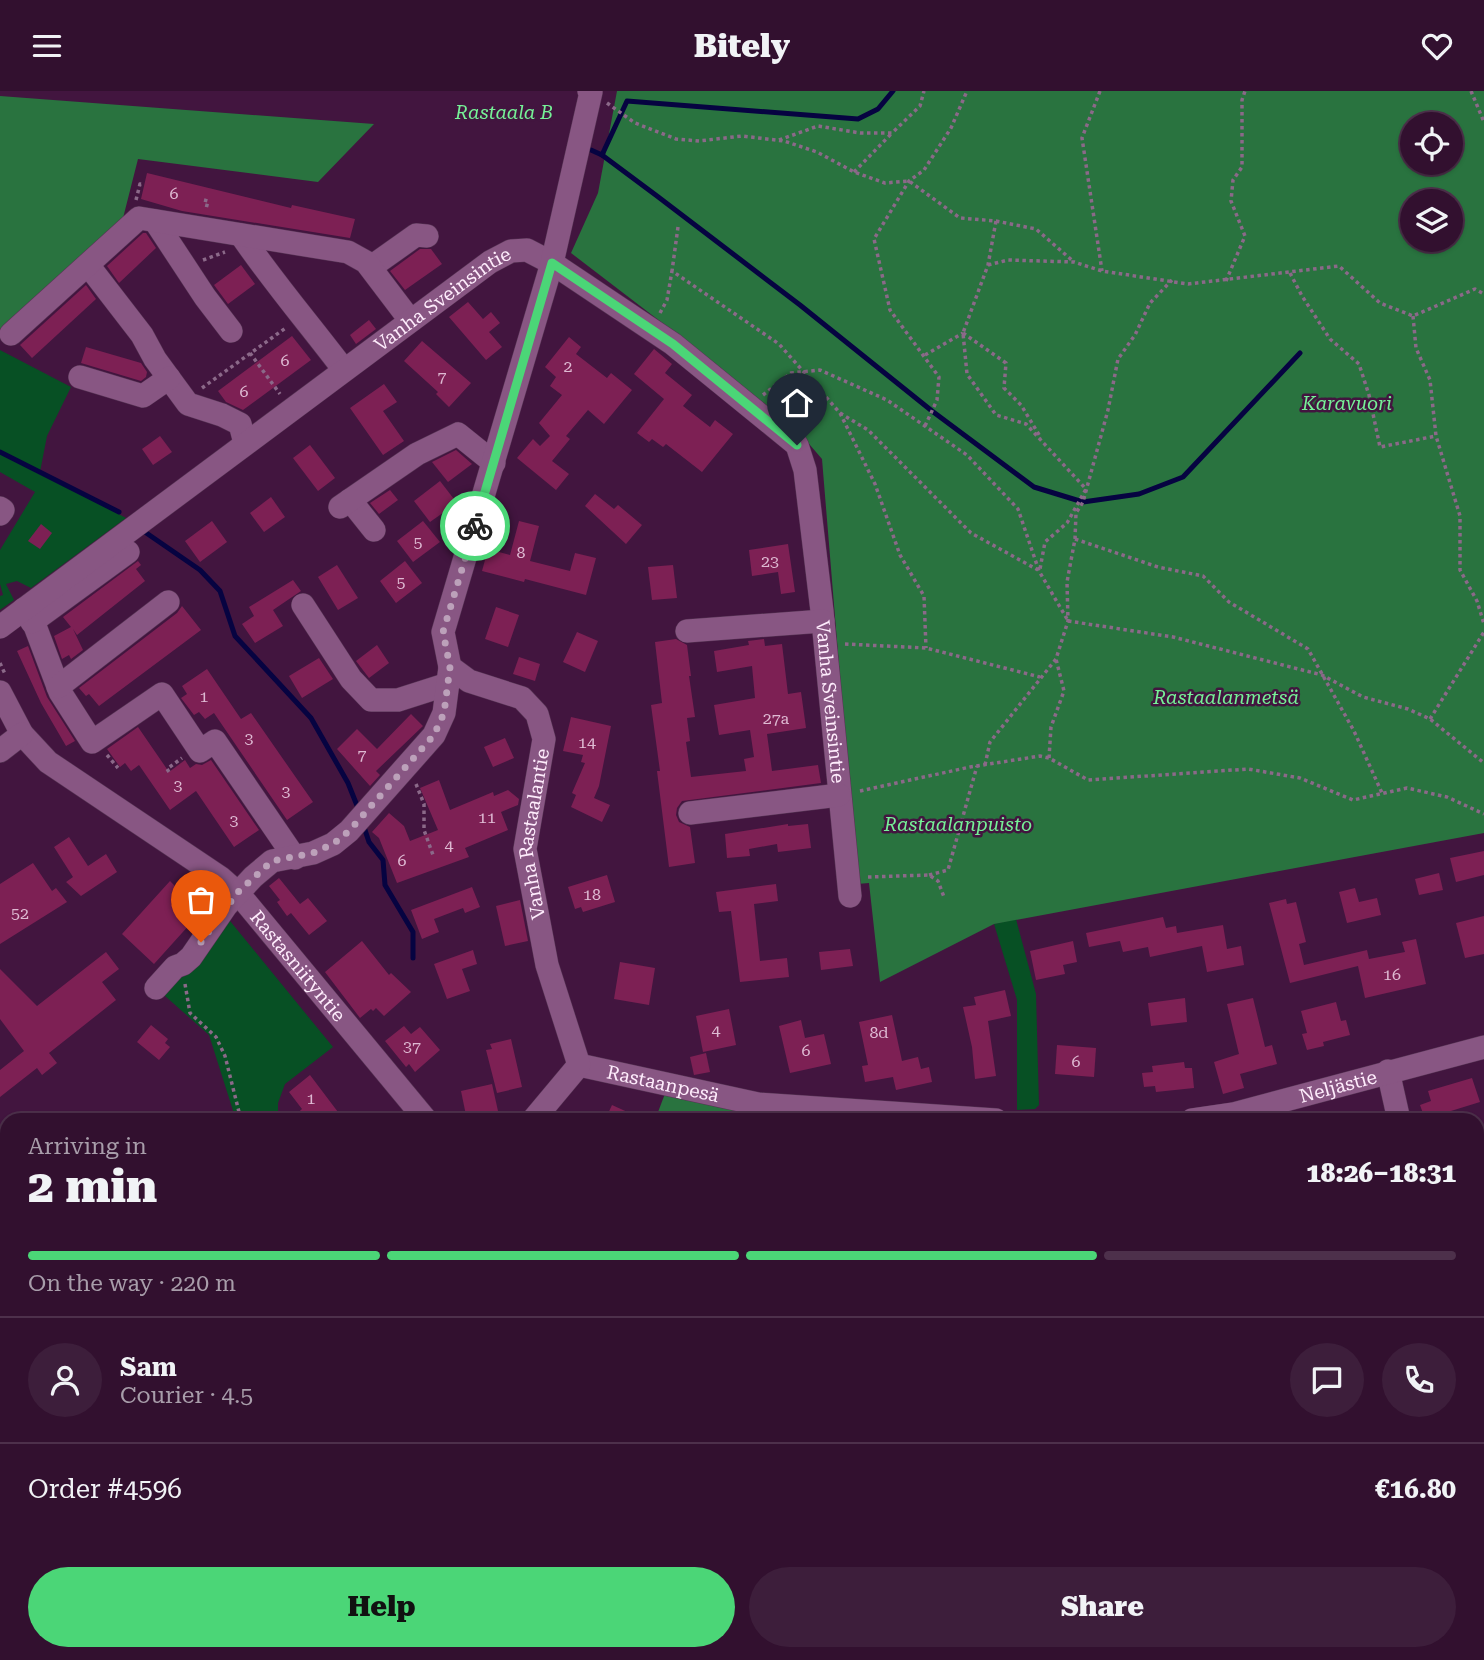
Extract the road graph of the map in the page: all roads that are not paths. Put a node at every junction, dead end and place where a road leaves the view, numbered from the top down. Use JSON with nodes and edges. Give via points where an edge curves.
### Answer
{"nodes":[{"id":1,"x":590,"y":91,"type":"edge"},
{"id":2,"x":155,"y":221,"type":"junction"},
{"id":3,"x":241,"y":235,"type":"junction"},
{"id":4,"x":426,"y":236,"type":"dead end"},
{"id":5,"x":552,"y":263,"type":"junction"},
{"id":6,"x":88,"y":265,"type":"junction"},
{"id":7,"x":371,"y":267,"type":"junction"},
{"id":8,"x":410,"y":320,"type":"junction"},
{"id":9,"x":231,"y":331,"type":"dead end"},
{"id":10,"x":11,"y":334,"type":"dead end"},
{"id":11,"x":344,"y":370,"type":"junction"},
{"id":12,"x":80,"y":377,"type":"dead end"},
{"id":13,"x":169,"y":377,"type":"junction"},
{"id":14,"x":245,"y":443,"type":"junction"},
{"id":15,"x":494,"y":463,"type":"junction"},
{"id":16,"x":0,"y":508,"type":"edge"},
{"id":17,"x":0,"y":514,"type":"edge"},
{"id":18,"x":374,"y":530,"type":"dead end"},
{"id":19,"x":128,"y":552,"type":"dead end"},
{"id":20,"x":168,"y":602,"type":"dead end"},
{"id":21,"x":303,"y":605,"type":"dead end"},
{"id":22,"x":28,"y":615,"type":"junction"},
{"id":23,"x":0,"y":627,"type":"edge"},
{"id":24,"x":687,"y":631,"type":"dead end"},
{"id":25,"x":824,"y":632,"type":"junction"},
{"id":26,"x":449,"y":676,"type":"junction"},
{"id":27,"x":58,"y":687,"type":"junction"},
{"id":28,"x":0,"y":692,"type":"edge"},
{"id":29,"x":22,"y":734,"type":"junction"},
{"id":30,"x":0,"y":751,"type":"edge"},
{"id":31,"x":839,"y":795,"type":"junction"},
{"id":32,"x":690,"y":813,"type":"dead end"},
{"id":33,"x":295,"y":858,"type":"junction"},
{"id":34,"x":849,"y":887,"type":"road end"},
{"id":35,"x":237,"y":893,"type":"junction"},
{"id":36,"x":156,"y":988,"type":"dead end"},
{"id":37,"x":1484,"y":1047,"type":"edge"},
{"id":38,"x":579,"y":1065,"type":"junction"},
{"id":39,"x":1388,"y":1071,"type":"junction"},
{"id":40,"x":420,"y":1113,"type":"edge"},
{"id":41,"x":539,"y":1113,"type":"edge"},
{"id":42,"x":892,"y":1113,"type":"edge"},
{"id":43,"x":1237,"y":1113,"type":"edge"},
{"id":44,"x":1397,"y":1113,"type":"edge"}],
"edges":[{"from":1,"to":5,"type":"street"},
{"from":2,"to":3,"type":"street"},
{"from":2,"to":6,"type":"street","via":[[139,218]]},
{"from":2,"to":9,"type":"street"},
{"from":3,"to":7,"type":"street","via":[[348,252]]},
{"from":3,"to":11,"type":"street"},
{"from":4,"to":7,"type":"street","via":[[416,235]]},
{"from":5,"to":8,"type":"street","name":"Vanha Sveinsintie","via":[[527,250],[512,251],[489,262]]},
{"from":5,"to":15,"type":"street"},
{"from":5,"to":25,"type":"street","name":"Vanha Sveinsintie","via":[[673,344],[797,445],[805,470]]},
{"from":6,"to":10,"type":"street"},
{"from":6,"to":13,"type":"street"},
{"from":7,"to":8,"type":"street"},
{"from":8,"to":11,"type":"street","name":"Vanha Sveinsintie"},
{"from":11,"to":14,"type":"street","name":"Vanha Sveinsintie"},
{"from":12,"to":13,"type":"street","via":[[143,397]]},
{"from":13,"to":14,"type":"street","via":[[188,404],[240,424]]},
{"from":14,"to":22,"type":"street","name":"Vanha Sveinsintie"},
{"from":15,"to":18,"type":"street","via":[[457,434],[417,454],[345,503]]},
{"from":15,"to":26,"type":"street","via":[[443,632]]},
{"from":16,"to":17,"type":"street"},
{"from":19,"to":22,"type":"street"},
{"from":20,"to":27,"type":"street"},
{"from":21,"to":26,"type":"street","via":[[371,700],[398,700]]},
{"from":22,"to":23,"type":"street","name":"Vanha Sveinsintie"},
{"from":22,"to":27,"type":"street"},
{"from":24,"to":25,"type":"street"},
{"from":25,"to":31,"type":"street","name":"Vanha Sveinsintie"},
{"from":26,"to":33,"type":"street","via":[[444,713],[434,735],[349,831],[333,844]]},
{"from":26,"to":38,"type":"street","name":"Vanha Rastaalantie","via":[[522,698],[537,714],[544,739],[525,849],[547,965]]},
{"from":27,"to":33,"type":"street","via":[[92,742],[162,694],[200,751],[215,741]]},
{"from":28,"to":29,"type":"street","name":"Rastasniityntie"},
{"from":29,"to":30,"type":"street"},
{"from":29,"to":35,"type":"street","name":"Rastasniityntie","via":[[48,762],[213,872]]},
{"from":31,"to":32,"type":"street"},
{"from":31,"to":34,"type":"street","name":"Vanha Sveinsintie"},
{"from":33,"to":35,"type":"street","via":[[272,861]]},
{"from":35,"to":36,"type":"street","via":[[183,964]]},
{"from":35,"to":40,"type":"street","name":"Rastasniityntie"},
{"from":37,"to":39,"type":"street","name":"Neljästie"},
{"from":38,"to":41,"type":"street"},
{"from":38,"to":42,"type":"street","name":"Rastaanpesä","via":[[758,1104]]},
{"from":39,"to":43,"type":"street","name":"Neljästie"},
{"from":39,"to":44,"type":"street"}]}
